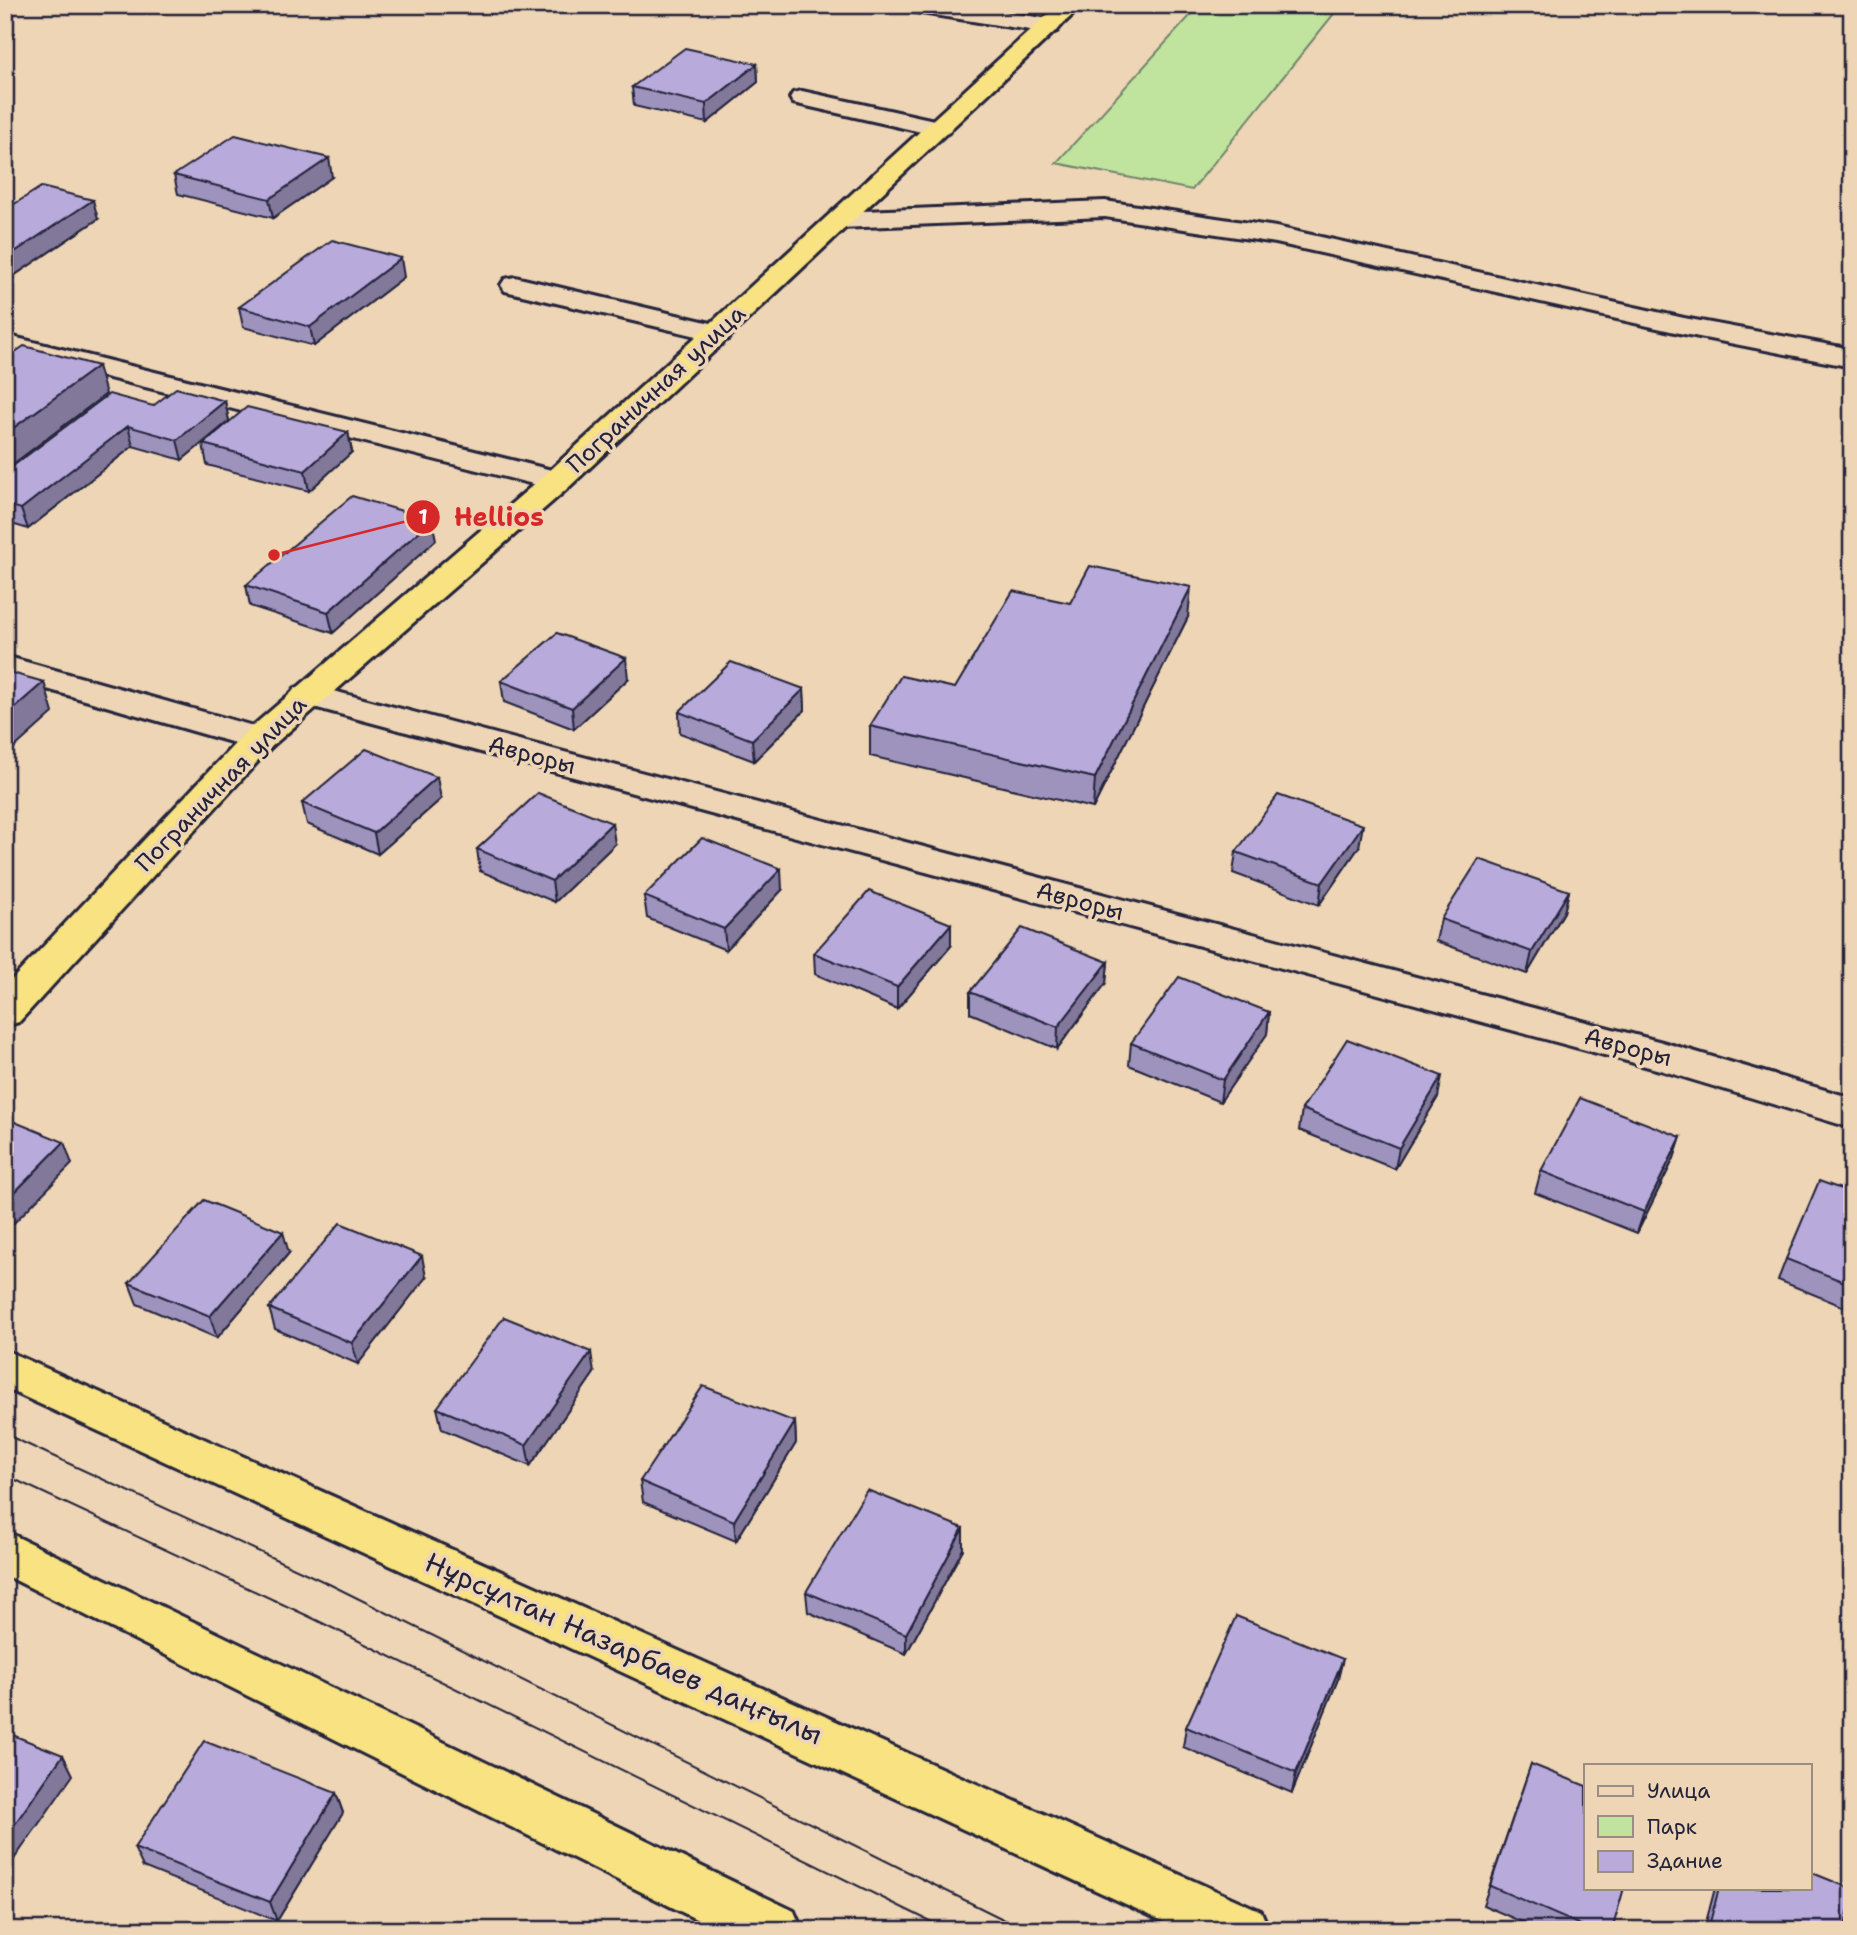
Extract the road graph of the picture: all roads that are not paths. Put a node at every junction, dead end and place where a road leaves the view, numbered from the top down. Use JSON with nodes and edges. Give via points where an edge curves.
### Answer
{"nodes":[{"id":1,"x":915,"y":5,"type":"edge"},
{"id":2,"x":1072,"y":5,"type":"edge"},
{"id":3,"x":1049,"y":26,"type":"junction"},
{"id":4,"x":802,"y":98,"type":"dead end"},
{"id":5,"x":939,"y":128,"type":"junction"},
{"id":6,"x":840,"y":220,"type":"junction"},
{"id":7,"x":515,"y":285,"type":"dead end"},
{"id":8,"x":718,"y":333,"type":"junction"},
{"id":9,"x":5,"y":343,"type":"edge"},
{"id":10,"x":1852,"y":358,"type":"edge"},
{"id":11,"x":557,"y":481,"type":"junction"},
{"id":12,"x":5,"y":666,"type":"edge"},
{"id":13,"x":307,"y":695,"type":"junction"},
{"id":14,"x":259,"y":739,"type":"junction"},
{"id":15,"x":5,"y":1012,"type":"edge"},
{"id":16,"x":1852,"y":1113,"type":"edge"},
{"id":17,"x":5,"y":1368,"type":"edge"},
{"id":18,"x":5,"y":1552,"type":"edge"},
{"id":19,"x":775,"y":1930,"type":"edge"},
{"id":20,"x":1242,"y":1930,"type":"edge"}],
"edges":[{"from":1,"to":3,"type":"street"},
{"from":2,"to":3,"type":"highway","name":"Пограничная улица"},
{"from":3,"to":5,"type":"highway","name":"Пограничная улица"},
{"from":4,"to":5,"type":"street"},
{"from":5,"to":6,"type":"highway","name":"Пограничная улица"},
{"from":6,"to":8,"type":"highway","name":"Пограничная улица"},
{"from":6,"to":10,"type":"street","via":[[1105,208],[1276,234],[1684,327]]},
{"from":7,"to":8,"type":"street"},
{"from":8,"to":11,"type":"highway","name":"Пограничная улица"},
{"from":9,"to":11,"type":"street"},
{"from":11,"to":13,"type":"highway","name":"Пограничная улица"},
{"from":12,"to":14,"type":"street"},
{"from":13,"to":14,"type":"highway","name":"Пограничная улица"},
{"from":13,"to":16,"type":"street","name":"Авроры","via":[[1649,1053]]},
{"from":14,"to":15,"type":"highway","name":"Пограничная улица"},
{"from":17,"to":20,"type":"highway","name":"Нұрсұлтан Назарбаев даңғылы"},
{"from":18,"to":19,"type":"highway"}]}
